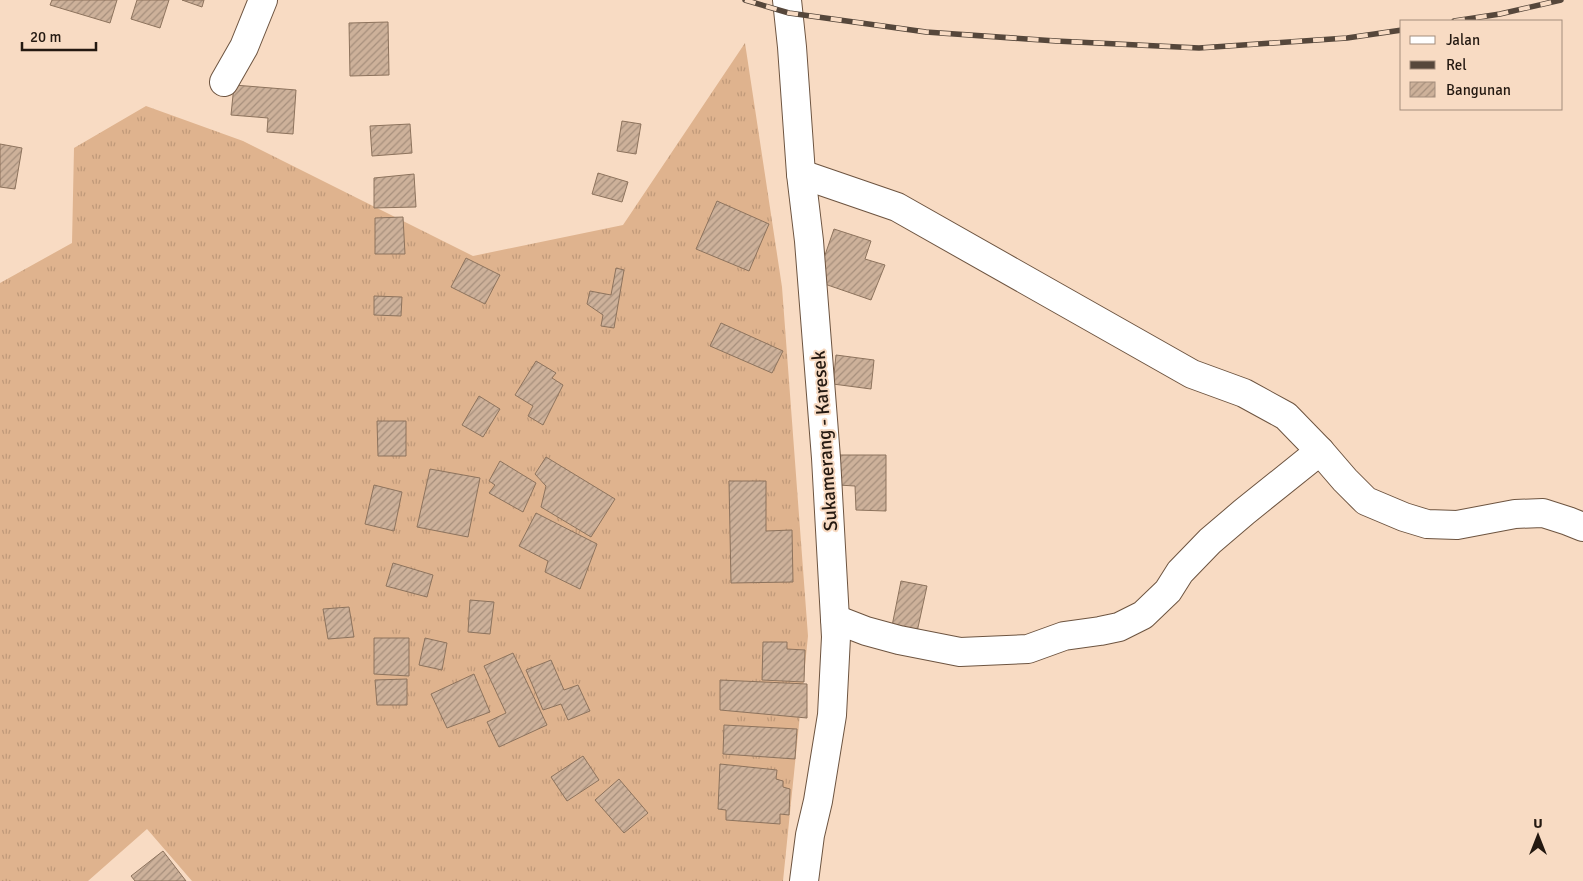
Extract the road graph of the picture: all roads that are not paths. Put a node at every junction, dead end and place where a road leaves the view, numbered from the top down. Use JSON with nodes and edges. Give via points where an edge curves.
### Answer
{"nodes":[{"id":1,"x":263,"y":0,"type":"edge"},
{"id":2,"x":787,"y":0,"type":"edge"},
{"id":3,"x":224,"y":82,"type":"dead end"},
{"id":4,"x":801,"y":174,"type":"junction"},
{"id":5,"x":1320,"y":451,"type":"junction"},
{"id":6,"x":1583,"y":528,"type":"edge"},
{"id":7,"x":835,"y":619,"type":"junction"},
{"id":8,"x":804,"y":881,"type":"edge"}],
"edges":[{"from":1,"to":3,"type":"street","via":[[244,47]]},
{"from":2,"to":4,"type":"street","name":"Sukamerang - Karesek"},
{"from":4,"to":5,"type":"street","via":[[897,207],[1192,374],[1244,393],[1286,416]]},
{"from":4,"to":7,"type":"street","name":"Sukamerang - Karesek","via":[[826,458]]},
{"from":5,"to":6,"type":"street","via":[[1366,501],[1427,524],[1457,525],[1515,514],[1543,513]]},
{"from":5,"to":7,"type":"street","via":[[1210,542],[1144,615],[1118,626],[1064,636],[1028,649],[960,652],[874,634]]},
{"from":7,"to":8,"type":"street","name":"Sukamerang - Karesek","via":[[832,715]]}]}
